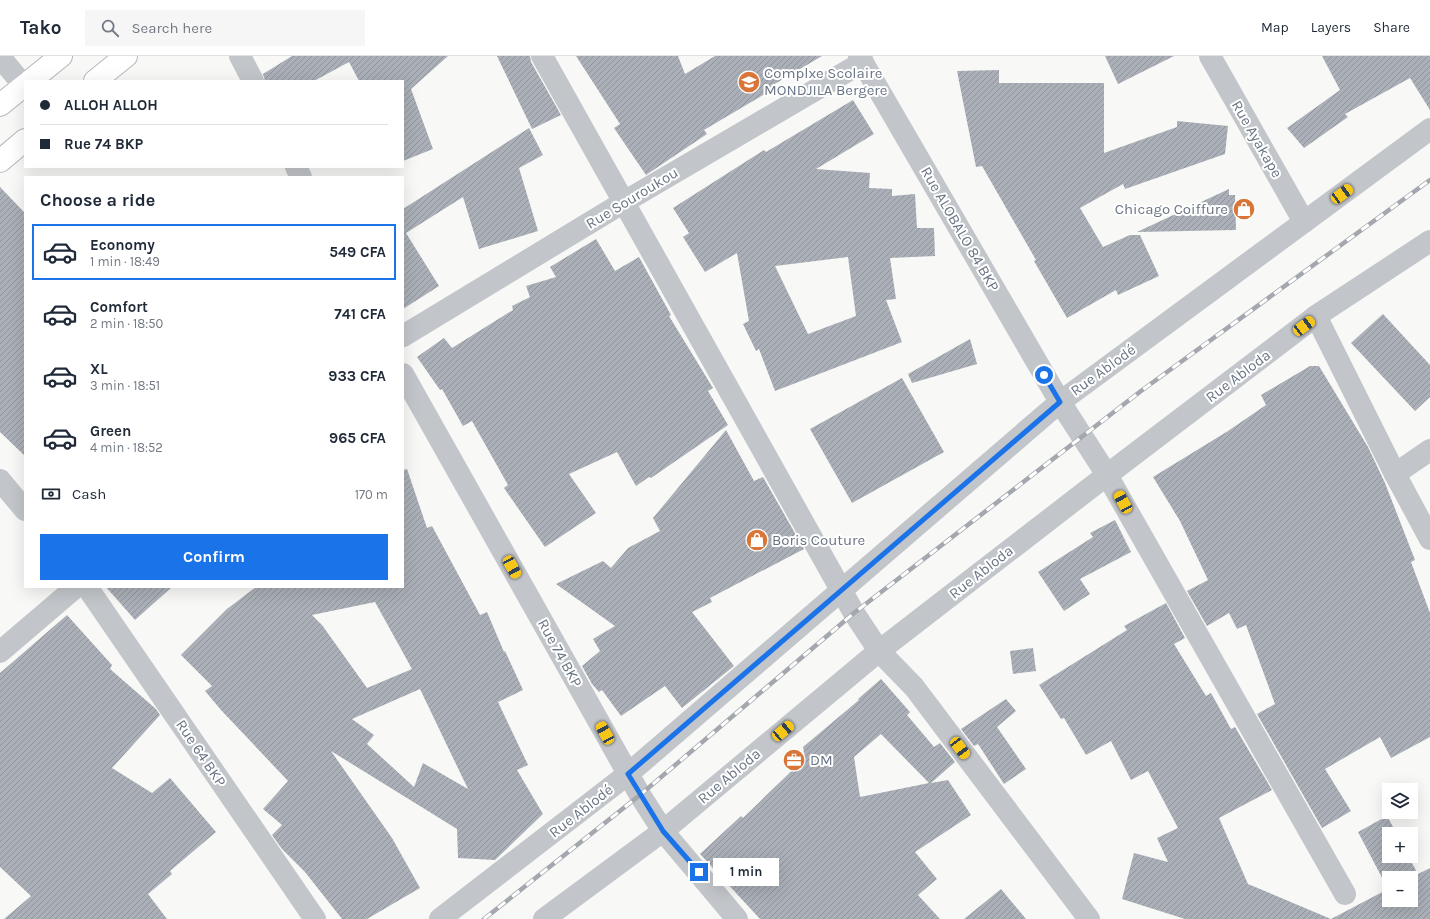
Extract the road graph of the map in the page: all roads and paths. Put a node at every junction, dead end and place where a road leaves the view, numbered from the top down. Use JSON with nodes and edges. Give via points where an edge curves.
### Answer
{"nodes":[{"id":1,"x":61,"y":56,"type":"edge"},
{"id":2,"x":126,"y":56,"type":"edge"},
{"id":3,"x":240,"y":56,"type":"edge"},
{"id":4,"x":542,"y":56,"type":"edge"},
{"id":5,"x":1210,"y":56,"type":"edge"},
{"id":6,"x":0,"y":57,"type":"edge"},
{"id":7,"x":861,"y":59,"type":"edge"},
{"id":8,"x":32,"y":80,"type":"edge"},
{"id":9,"x":96,"y":80,"type":"edge"},
{"id":10,"x":252,"y":80,"type":"edge"},
{"id":11,"x":24,"y":83,"type":"edge"},
{"id":12,"x":24,"y":87,"type":"edge"},
{"id":13,"x":0,"y":105,"type":"edge"},
{"id":14,"x":1430,"y":129,"type":"edge"},
{"id":15,"x":24,"y":141,"type":"edge"},
{"id":16,"x":0,"y":161,"type":"edge"},
{"id":17,"x":624,"y":202,"type":"junction"},
{"id":18,"x":1304,"y":222,"type":"junction"},
{"id":19,"x":1430,"y":241,"type":"edge"},
{"id":20,"x":1316,"y":316,"type":"junction"},
{"id":21,"x":404,"y":335,"type":"edge"},
{"id":22,"x":404,"y":376,"type":"edge"},
{"id":23,"x":1060,"y":402,"type":"junction"},
{"id":24,"x":1430,"y":450,"type":"edge"},
{"id":25,"x":1107,"y":474,"type":"junction"},
{"id":26,"x":1395,"y":474,"type":"junction"},
{"id":27,"x":0,"y":480,"type":"edge"},
{"id":28,"x":24,"y":509,"type":"edge"},
{"id":29,"x":1430,"y":539,"type":"edge"},
{"id":30,"x":75,"y":588,"type":"edge"},
{"id":31,"x":88,"y":588,"type":"edge"},
{"id":32,"x":840,"y":591,"type":"junction"},
{"id":33,"x":879,"y":651,"type":"junction"},
{"id":34,"x":0,"y":652,"type":"edge"},
{"id":35,"x":628,"y":774,"type":"junction"},
{"id":36,"x":663,"y":831,"type":"junction"},
{"id":37,"x":1345,"y":894,"type":"dead end"},
{"id":38,"x":315,"y":919,"type":"edge"},
{"id":39,"x":440,"y":919,"type":"edge"},
{"id":40,"x":544,"y":919,"type":"edge"},
{"id":41,"x":736,"y":919,"type":"edge"},
{"id":42,"x":1089,"y":919,"type":"edge"}],
"edges":[{"from":1,"to":8,"type":"main road"},
{"from":2,"to":9,"type":"main road"},
{"from":3,"to":10,"type":"street"},
{"from":4,"to":17,"type":"street"},
{"from":5,"to":18,"type":"street","name":"Rue Ayakape"},
{"from":6,"to":11,"type":"street"},
{"from":7,"to":17,"type":"street","name":"Rue Souroukou"},
{"from":7,"to":23,"type":"street","name":"Rue ALOBALO 84 BKP"},
{"from":12,"to":13,"type":"main road"},
{"from":14,"to":18,"type":"street","name":"Rue Ablodé"},
{"from":15,"to":16,"type":"main road"},
{"from":17,"to":21,"type":"street","name":"Rue Souroukou"},
{"from":17,"to":32,"type":"street"},
{"from":18,"to":23,"type":"street","name":"Rue Ablodé"},
{"from":19,"to":20,"type":"street","name":"Rue Abloda"},
{"from":20,"to":25,"type":"street","name":"Rue Abloda"},
{"from":20,"to":26,"type":"street"},
{"from":22,"to":35,"type":"street","name":"Rue 74 BKP"},
{"from":23,"to":25,"type":"street","name":"Rue ALOBALO 84 BKP"},
{"from":23,"to":32,"type":"street","name":"Rue Ablodé"},
{"from":24,"to":26,"type":"street"},
{"from":25,"to":33,"type":"street","name":"Rue Abloda"},
{"from":25,"to":37,"type":"street","name":"Rue ALOBALO 84 BKP"},
{"from":26,"to":29,"type":"street"},
{"from":27,"to":28,"type":"street"},
{"from":30,"to":34,"type":"street"},
{"from":31,"to":38,"type":"street","name":"Rue 64 BKP"},
{"from":32,"to":33,"type":"street"},
{"from":32,"to":35,"type":"street","name":"Rue Ablodé"},
{"from":33,"to":36,"type":"street","name":"Rue Abloda"},
{"from":33,"to":42,"type":"street","via":[[914,687]]},
{"from":35,"to":36,"type":"street","name":"Rue 74 BKP"},
{"from":35,"to":39,"type":"street","name":"Rue Ablodé"},
{"from":36,"to":40,"type":"street","name":"Rue Abloda"},
{"from":36,"to":41,"type":"street","name":"Rue 74 BKP"}]}
